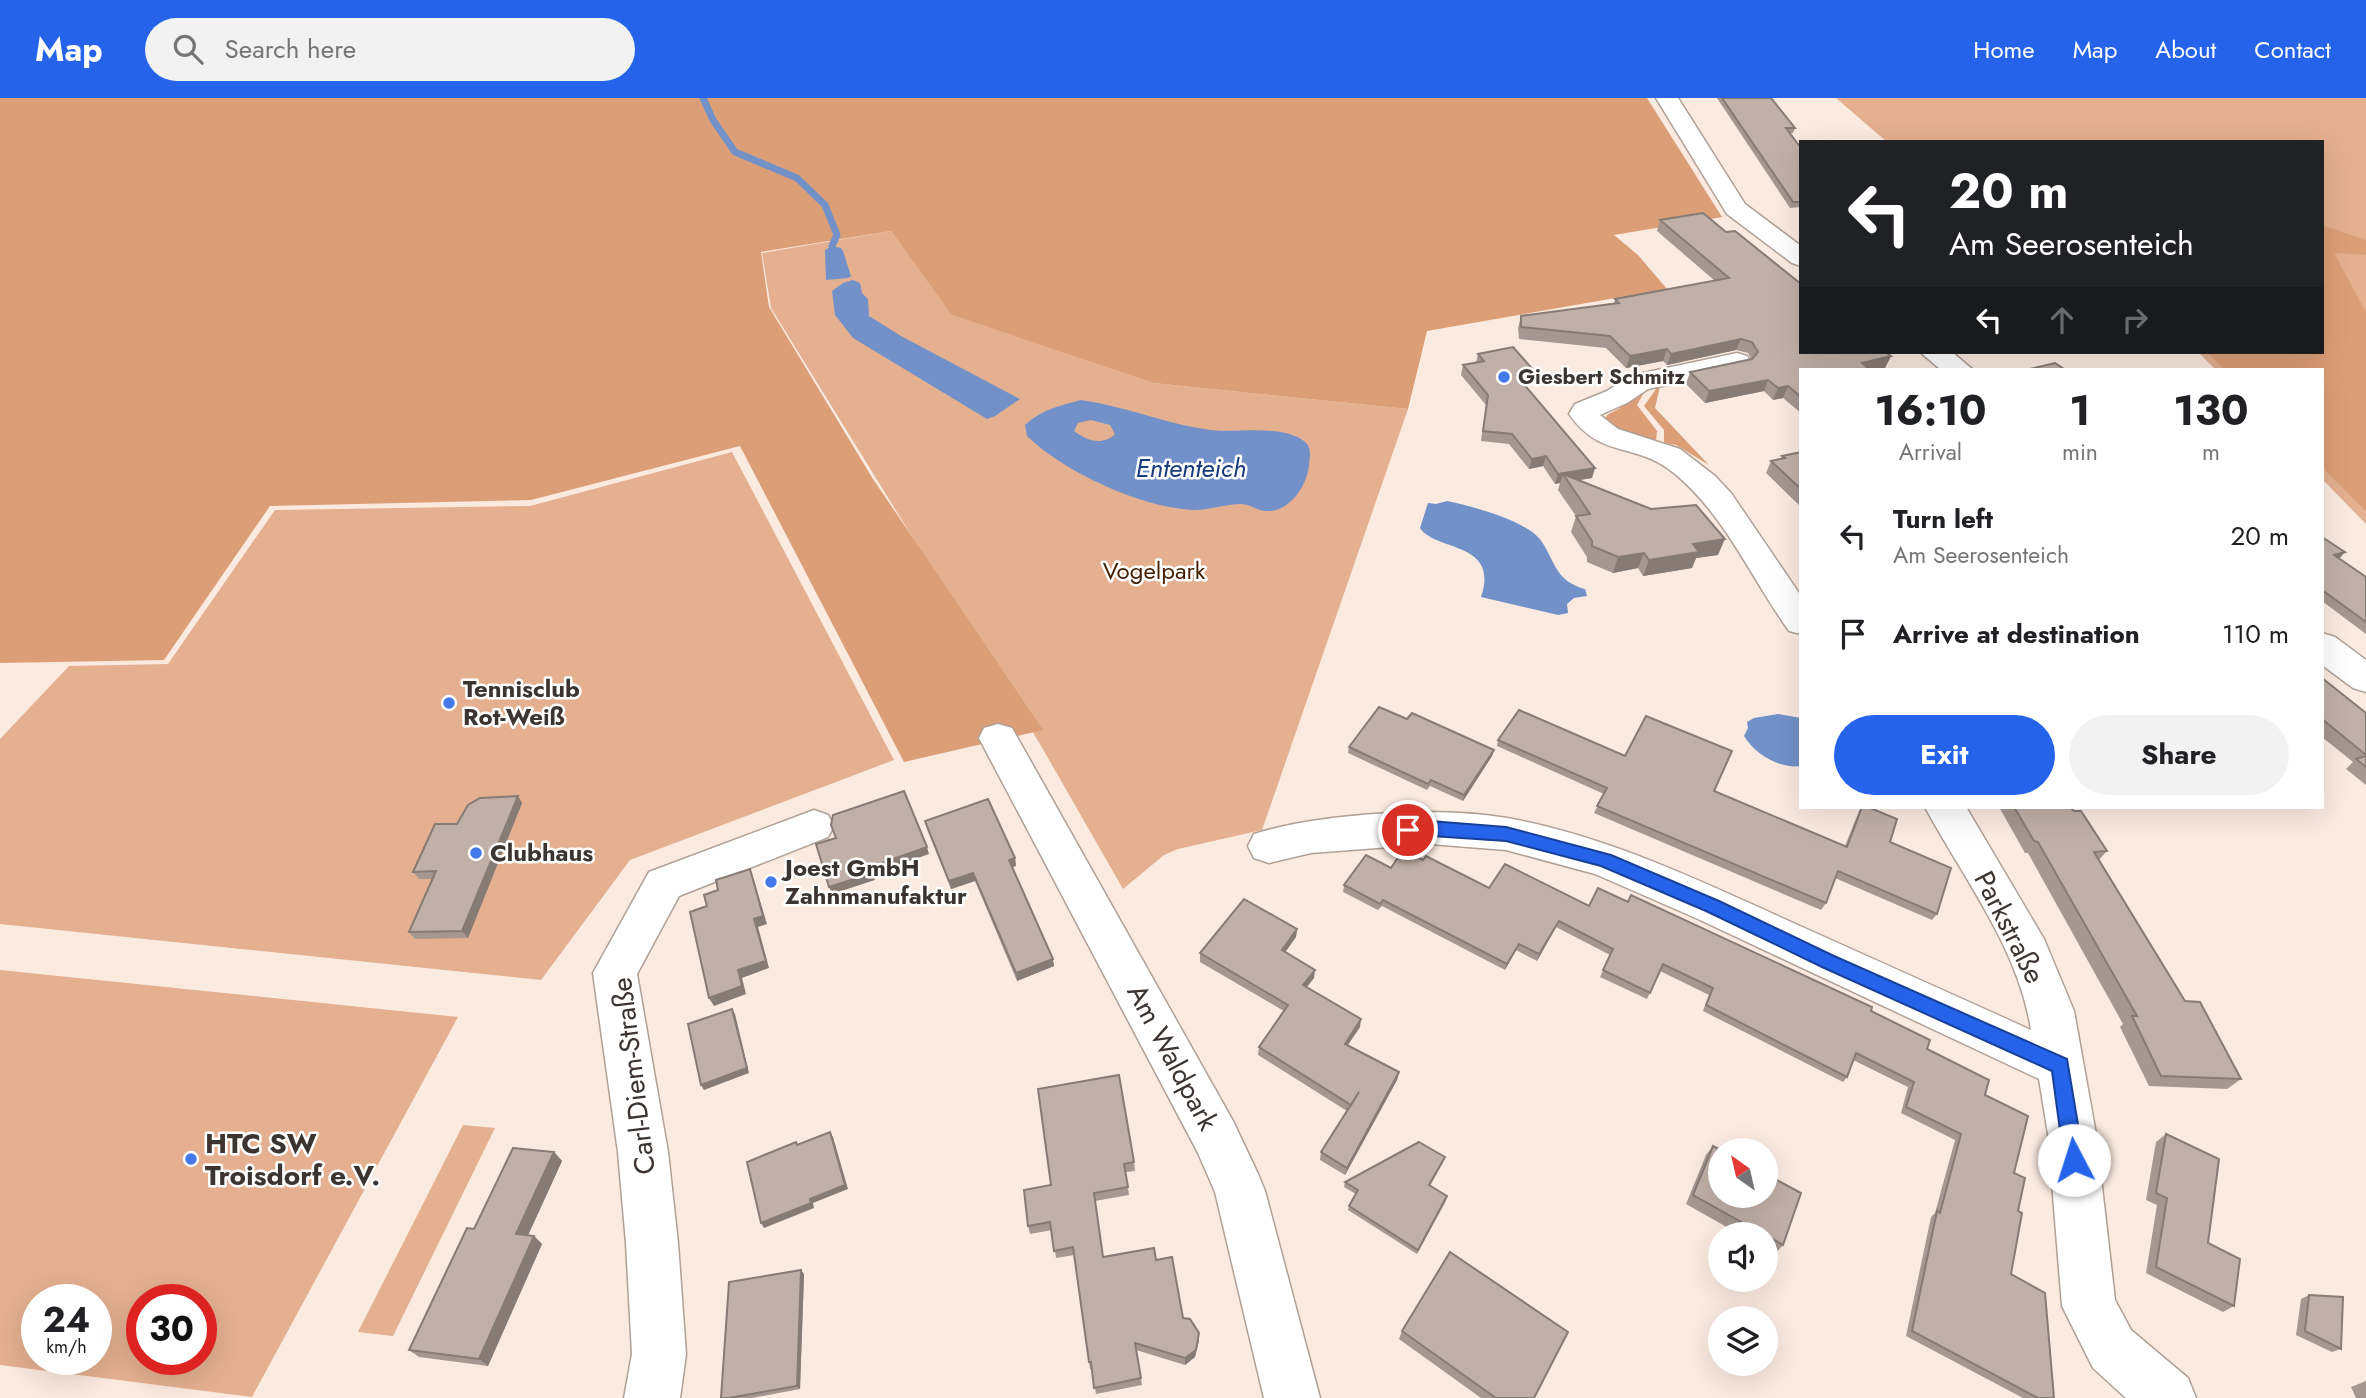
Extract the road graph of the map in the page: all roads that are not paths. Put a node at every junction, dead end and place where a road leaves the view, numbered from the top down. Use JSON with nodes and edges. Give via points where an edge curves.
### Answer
{"nodes":[{"id":1,"x":1667,"y":98,"type":"edge"},
{"id":2,"x":1799,"y":256,"type":"edge"},
{"id":3,"x":1937,"y":354,"type":"edge"},
{"id":4,"x":1737,"y":362,"type":"edge"},
{"id":5,"x":1957,"y":368,"type":"edge"},
{"id":6,"x":1799,"y":619,"type":"edge"},
{"id":7,"x":2324,"y":648,"type":"edge"},
{"id":8,"x":2366,"y":679,"type":"edge"},
{"id":9,"x":998,"y":738,"type":"dead end"},
{"id":10,"x":1946,"y":809,"type":"edge"},
{"id":11,"x":814,"y":826,"type":"dead end"},
{"id":12,"x":1269,"y":846,"type":"dead end"},
{"id":13,"x":2061,"y":1066,"type":"junction"},
{"id":14,"x":652,"y":1398,"type":"edge"},
{"id":15,"x":1292,"y":1398,"type":"edge"},
{"id":16,"x":2168,"y":1398,"type":"edge"}],
"edges":[{"from":1,"to":2,"type":"street","via":[[1736,209]]},
{"from":3,"to":5,"type":"street"},
{"from":4,"to":6,"type":"street","via":[[1639,382],[1585,410],[1584,415],[1590,425],[1614,440],[1660,450],[1706,485]]},
{"from":7,"to":8,"type":"street"},
{"from":9,"to":15,"type":"street","name":"Am Waldpark","via":[[1216,1137],[1240,1191]]},
{"from":10,"to":13,"type":"street","name":"Parkstraße","via":[[2029,953],[2051,1011]]},
{"from":11,"to":14,"type":"street","name":"Carl-Diem-Straße","via":[[664,884],[615,973],[652,1243],[659,1354]]},
{"from":12,"to":13,"type":"street","via":[[1311,837],[1430,828],[1506,834],[1605,860]]},
{"from":13,"to":16,"type":"street","name":"Parkstraße","via":[[2089,1306],[2112,1349]]}]}
